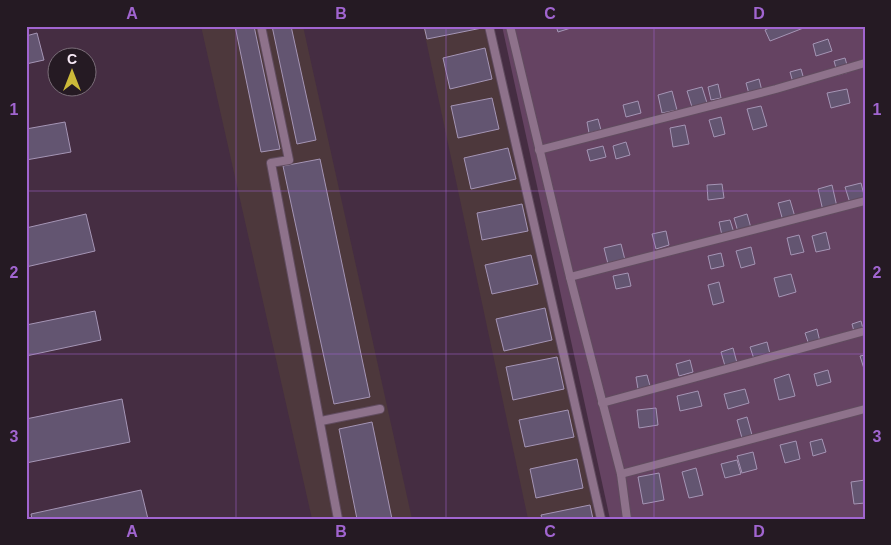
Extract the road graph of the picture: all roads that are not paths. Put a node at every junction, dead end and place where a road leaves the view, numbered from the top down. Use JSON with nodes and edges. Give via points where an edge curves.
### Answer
{"nodes":[{"id":1,"x":261,"y":26,"type":"edge"},
{"id":2,"x":489,"y":26,"type":"edge"},
{"id":3,"x":510,"y":26,"type":"edge"},
{"id":4,"x":865,"y":63,"type":"edge"},
{"id":5,"x":539,"y":150,"type":"junction"},
{"id":6,"x":865,"y":201,"type":"edge"},
{"id":7,"x":570,"y":277,"type":"junction"},
{"id":8,"x":865,"y":331,"type":"edge"},
{"id":9,"x":602,"y":403,"type":"junction"},
{"id":10,"x":380,"y":409,"type":"dead end"},
{"id":11,"x":865,"y":409,"type":"edge"},
{"id":12,"x":321,"y":421,"type":"junction"},
{"id":13,"x":621,"y":474,"type":"junction"},
{"id":14,"x":338,"y":519,"type":"edge"},
{"id":15,"x":601,"y":519,"type":"edge"},
{"id":16,"x":626,"y":519,"type":"edge"}],
"edges":[{"from":1,"to":12,"type":"lane","via":[[289,160],[271,163]]},
{"from":2,"to":15,"type":"lane"},
{"from":3,"to":5,"type":"lane"},
{"from":4,"to":5,"type":"lane"},
{"from":5,"to":7,"type":"lane"},
{"from":6,"to":7,"type":"lane"},
{"from":7,"to":9,"type":"lane"},
{"from":8,"to":9,"type":"lane"},
{"from":9,"to":13,"type":"lane"},
{"from":10,"to":12,"type":"lane"},
{"from":11,"to":13,"type":"lane"},
{"from":12,"to":14,"type":"lane"},
{"from":13,"to":16,"type":"lane"}]}
